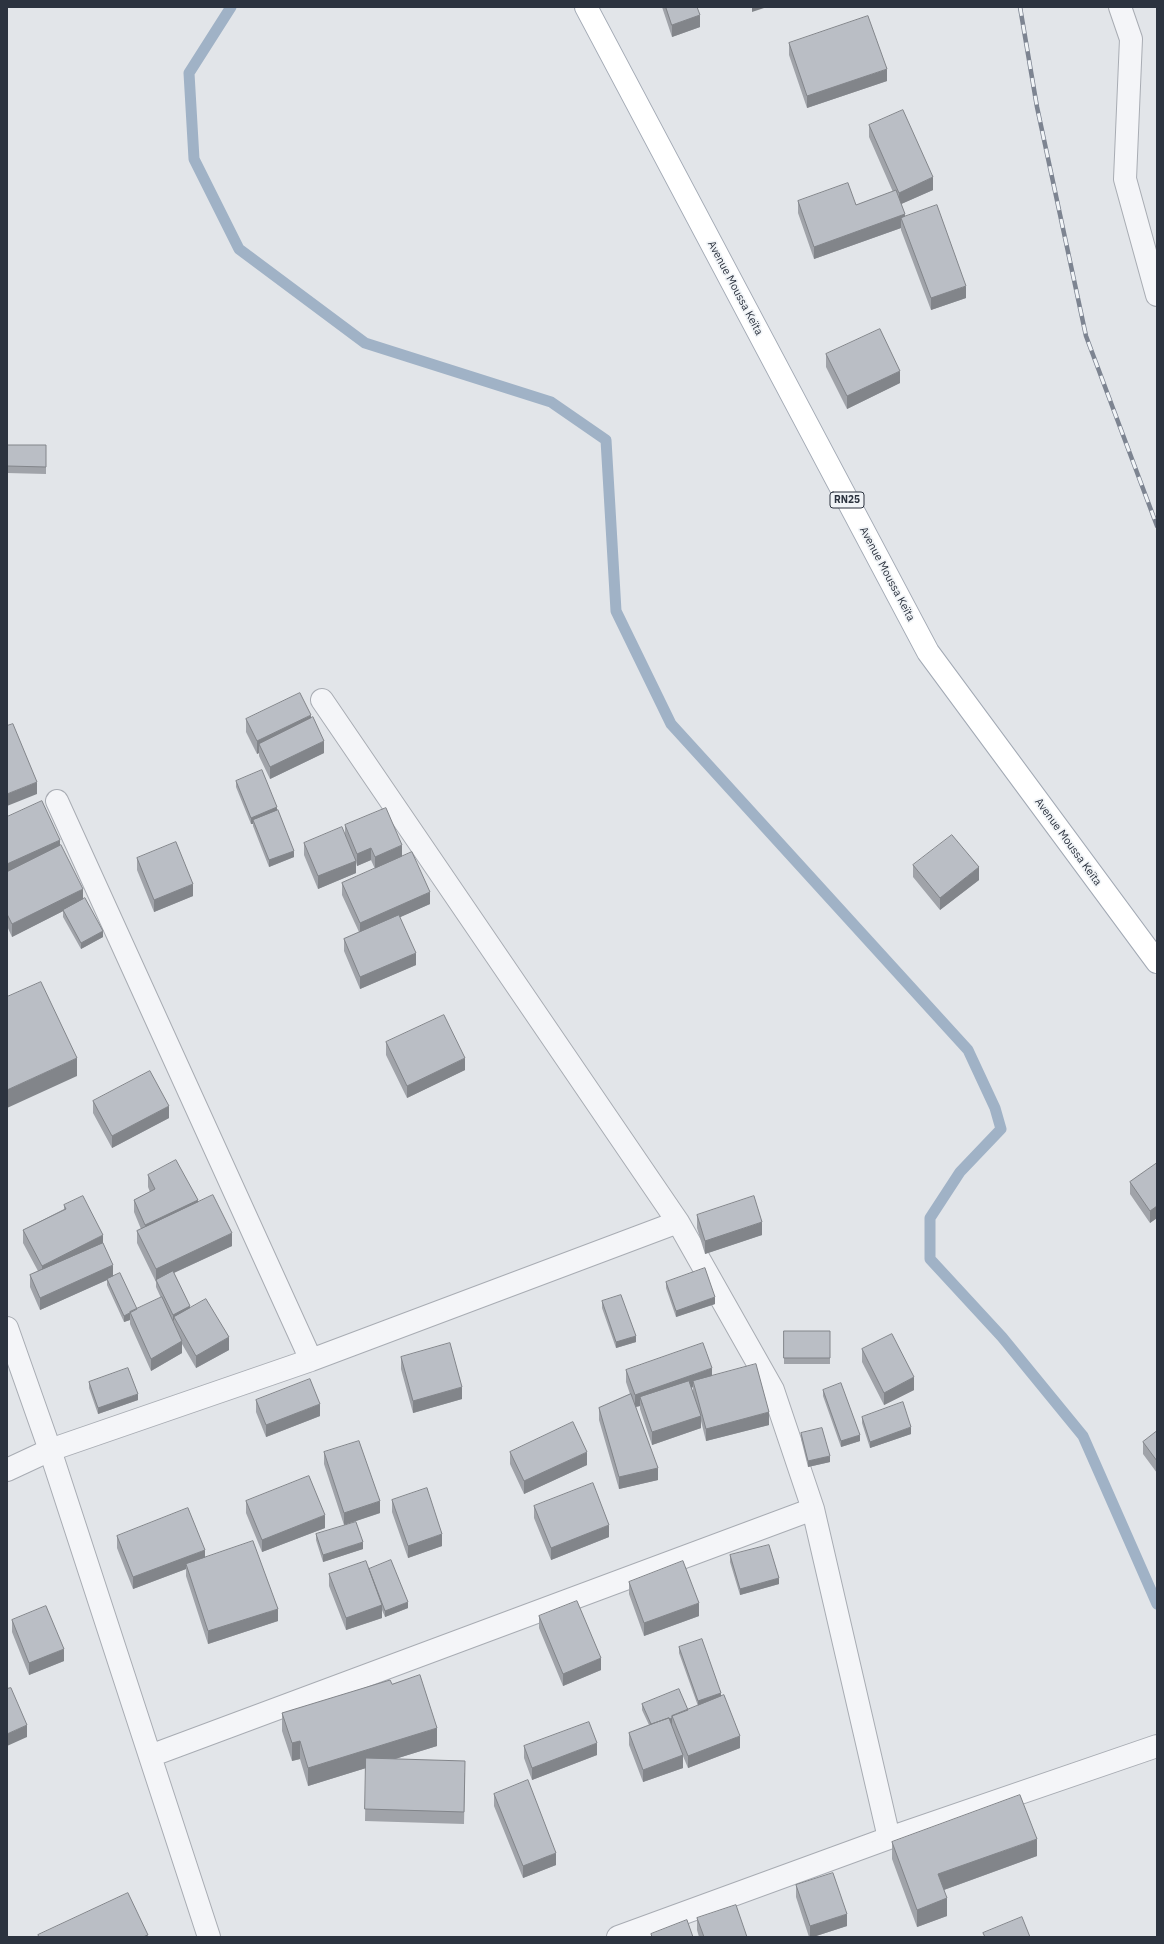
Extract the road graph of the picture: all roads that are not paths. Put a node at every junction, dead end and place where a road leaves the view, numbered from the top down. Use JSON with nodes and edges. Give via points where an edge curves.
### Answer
{"nodes":[{"id":1,"x":586,"y":7,"type":"edge"},
{"id":2,"x":1120,"y":7,"type":"edge"},
{"id":3,"x":1157,"y":295,"type":"edge"},
{"id":4,"x":322,"y":700,"type":"dead end"},
{"id":5,"x":57,"y":801,"type":"dead end"},
{"id":6,"x":1157,"y":962,"type":"edge"},
{"id":7,"x":678,"y":1222,"type":"junction"},
{"id":8,"x":7,"y":1328,"type":"edge"},
{"id":9,"x":311,"y":1360,"type":"junction"},
{"id":10,"x":50,"y":1450,"type":"junction"},
{"id":11,"x":7,"y":1470,"type":"edge"},
{"id":12,"x":813,"y":1509,"type":"junction"},
{"id":13,"x":1149,"y":1748,"type":"edge"},
{"id":14,"x":150,"y":1756,"type":"junction"},
{"id":15,"x":889,"y":1838,"type":"junction"},
{"id":16,"x":209,"y":1937,"type":"edge"},
{"id":17,"x":618,"y":1937,"type":"edge"}],
"edges":[{"from":1,"to":6,"type":"main road","name":"Avenue Moussa Keïta","number":"RN25","via":[[928,652]]},
{"from":2,"to":3,"type":"street","via":[[1131,39],[1126,179]]},
{"from":4,"to":7,"type":"street"},
{"from":5,"to":9,"type":"street"},
{"from":7,"to":9,"type":"street"},
{"from":7,"to":12,"type":"street","via":[[773,1390]]},
{"from":8,"to":10,"type":"street"},
{"from":9,"to":10,"type":"street"},
{"from":10,"to":11,"type":"street"},
{"from":10,"to":14,"type":"street"},
{"from":12,"to":14,"type":"street"},
{"from":12,"to":15,"type":"street"},
{"from":13,"to":15,"type":"street"},
{"from":14,"to":16,"type":"street"},
{"from":15,"to":17,"type":"street"}]}
